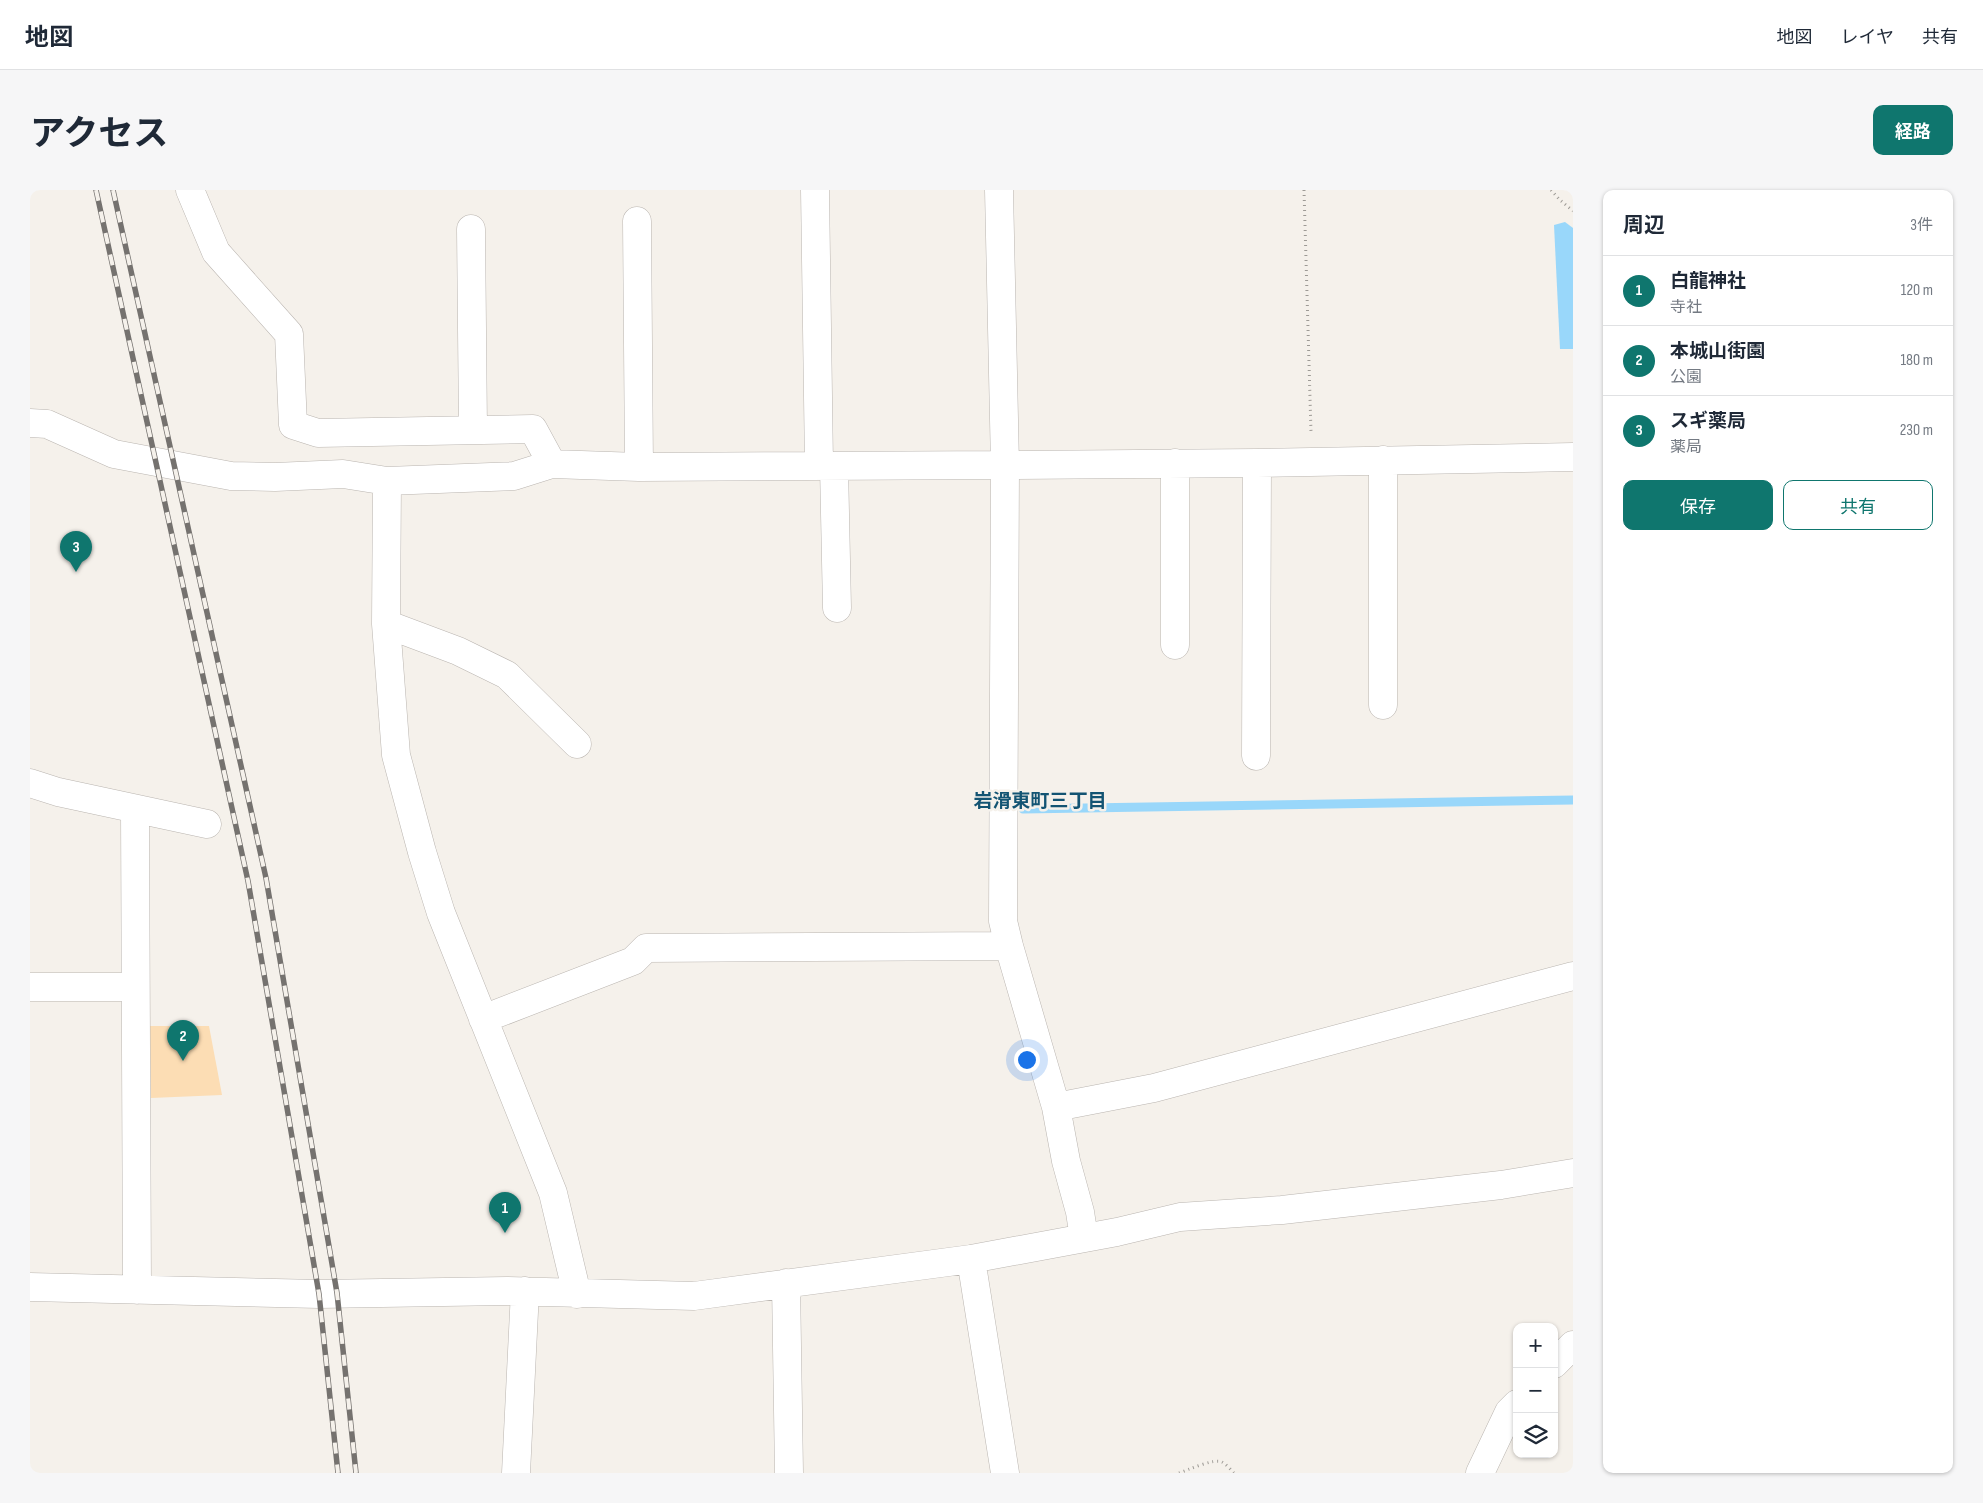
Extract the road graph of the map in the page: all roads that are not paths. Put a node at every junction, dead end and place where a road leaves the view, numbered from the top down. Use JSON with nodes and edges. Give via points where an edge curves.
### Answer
{"nodes":[{"id":1,"x":190,"y":190,"type":"edge"},
{"id":2,"x":814,"y":190,"type":"edge"},
{"id":3,"x":999,"y":190,"type":"edge"},
{"id":4,"x":637,"y":221,"type":"dead end"},
{"id":5,"x":471,"y":229,"type":"dead end"},
{"id":6,"x":30,"y":423,"type":"edge"},
{"id":7,"x":473,"y":429,"type":"junction"},
{"id":8,"x":1573,"y":457,"type":"edge"},
{"id":9,"x":1383,"y":460,"type":"junction"},
{"id":10,"x":1175,"y":463,"type":"junction"},
{"id":11,"x":1256,"y":463,"type":"junction"},
{"id":12,"x":552,"y":464,"type":"junction"},
{"id":13,"x":1005,"y":465,"type":"junction"},
{"id":14,"x":827,"y":466,"type":"junction"},
{"id":15,"x":639,"y":468,"type":"junction"},
{"id":16,"x":387,"y":481,"type":"junction"},
{"id":17,"x":837,"y":608,"type":"dead end"},
{"id":18,"x":386,"y":624,"type":"junction"},
{"id":19,"x":1175,"y":645,"type":"dead end"},
{"id":20,"x":1383,"y":705,"type":"dead end"},
{"id":21,"x":577,"y":744,"type":"dead end"},
{"id":22,"x":1256,"y":756,"type":"dead end"},
{"id":23,"x":30,"y":783,"type":"edge"},
{"id":24,"x":135,"y":810,"type":"junction"},
{"id":25,"x":207,"y":824,"type":"dead end"},
{"id":26,"x":1009,"y":946,"type":"junction"},
{"id":27,"x":1573,"y":976,"type":"edge"},
{"id":28,"x":30,"y":988,"type":"edge"},
{"id":29,"x":134,"y":988,"type":"junction"},
{"id":30,"x":483,"y":1019,"type":"junction"},
{"id":31,"x":1056,"y":1106,"type":"junction"},
{"id":32,"x":1573,"y":1173,"type":"edge"},
{"id":33,"x":1084,"y":1238,"type":"junction"},
{"id":34,"x":971,"y":1258,"type":"junction"},
{"id":35,"x":786,"y":1283,"type":"junction"},
{"id":36,"x":30,"y":1287,"type":"edge"},
{"id":37,"x":137,"y":1290,"type":"junction"},
{"id":38,"x":525,"y":1291,"type":"junction"},
{"id":39,"x":577,"y":1294,"type":"junction"},
{"id":40,"x":1573,"y":1345,"type":"edge"},
{"id":41,"x":1558,"y":1360,"type":"edge"},
{"id":42,"x":1513,"y":1408,"type":"edge"},
{"id":43,"x":516,"y":1473,"type":"edge"},
{"id":44,"x":790,"y":1473,"type":"edge"},
{"id":45,"x":1004,"y":1473,"type":"edge"},
{"id":46,"x":1480,"y":1473,"type":"edge"}],
"edges":[{"from":1,"to":7,"type":"street","via":[[216,252],[288,334],[293,425],[318,434]]},
{"from":2,"to":14,"type":"street"},
{"from":3,"to":13,"type":"street"},
{"from":4,"to":15,"type":"street"},
{"from":5,"to":7,"type":"street"},
{"from":6,"to":16,"type":"street","via":[[47,424],[114,454],[231,476],[343,474]]},
{"from":7,"to":12,"type":"street","via":[[534,429]]},
{"from":8,"to":9,"type":"street"},
{"from":9,"to":11,"type":"street"},
{"from":9,"to":20,"type":"street"},
{"from":10,"to":11,"type":"street"},
{"from":10,"to":13,"type":"street"},
{"from":10,"to":19,"type":"street"},
{"from":11,"to":22,"type":"street"},
{"from":12,"to":15,"type":"street"},
{"from":12,"to":16,"type":"street","via":[[514,476]]},
{"from":13,"to":14,"type":"street"},
{"from":13,"to":26,"type":"street","via":[[1004,921]]},
{"from":14,"to":15,"type":"street"},
{"from":14,"to":17,"type":"street"},
{"from":16,"to":18,"type":"street"},
{"from":18,"to":21,"type":"street","via":[[458,651],[507,675]]},
{"from":18,"to":30,"type":"street","via":[[396,755],[441,913]]},
{"from":23,"to":24,"type":"street"},
{"from":24,"to":25,"type":"street"},
{"from":24,"to":29,"type":"street"},
{"from":26,"to":30,"type":"street","via":[[646,948],[633,961]]},
{"from":26,"to":31,"type":"street"},
{"from":27,"to":31,"type":"street","via":[[1154,1088]]},
{"from":28,"to":29,"type":"street"},
{"from":29,"to":37,"type":"street"},
{"from":30,"to":39,"type":"street","via":[[554,1193]]},
{"from":31,"to":33,"type":"street"},
{"from":32,"to":33,"type":"street","via":[[1502,1185],[1310,1207],[1180,1217]]},
{"from":33,"to":34,"type":"street"},
{"from":34,"to":35,"type":"street"},
{"from":34,"to":45,"type":"street"},
{"from":35,"to":39,"type":"street","via":[[694,1296]]},
{"from":35,"to":44,"type":"street"},
{"from":36,"to":37,"type":"street"},
{"from":37,"to":38,"type":"street","via":[[319,1294]]},
{"from":38,"to":39,"type":"street"},
{"from":38,"to":43,"type":"street"},
{"from":40,"to":41,"type":"street"},
{"from":42,"to":46,"type":"street"}]}
